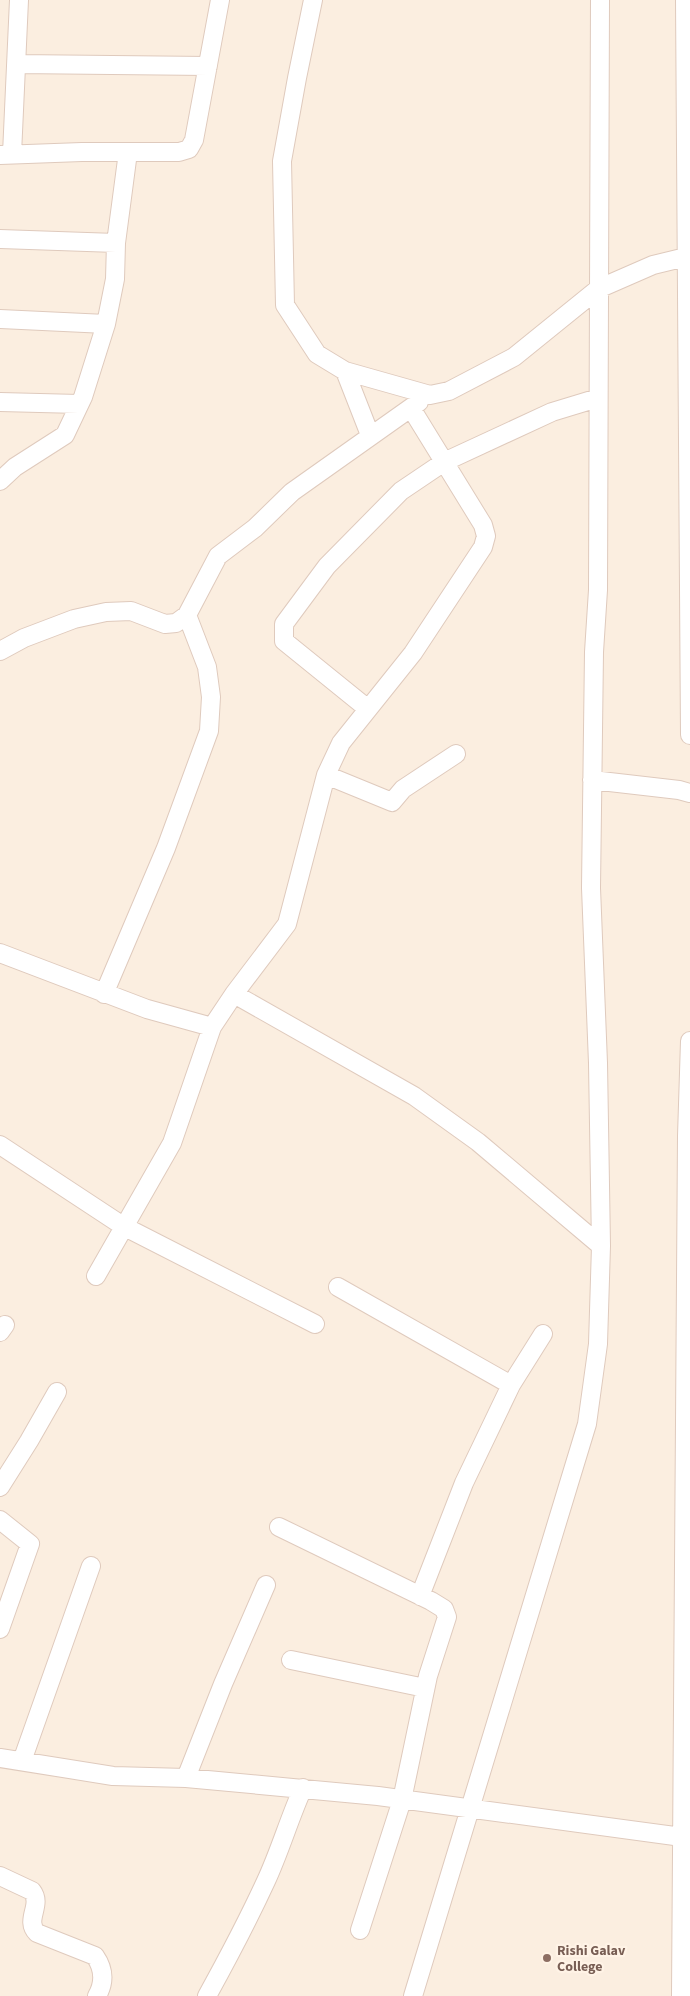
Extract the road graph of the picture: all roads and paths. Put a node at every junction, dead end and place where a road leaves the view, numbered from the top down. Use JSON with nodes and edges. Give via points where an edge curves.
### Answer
{"nodes":[{"id":1,"x":18,"y":0,"type":"edge"},
{"id":2,"x":220,"y":0,"type":"edge"},
{"id":3,"x":313,"y":0,"type":"edge"},
{"id":4,"x":600,"y":0,"type":"edge"},
{"id":5,"x":685,"y":0,"type":"edge"},
{"id":6,"x":16,"y":64,"type":"junction"},
{"id":7,"x":208,"y":66,"type":"junction"},
{"id":8,"x":128,"y":152,"type":"junction"},
{"id":9,"x":6,"y":155,"type":"edge"},
{"id":10,"x":0,"y":239,"type":"edge"},
{"id":11,"x":116,"y":243,"type":"junction"},
{"id":12,"x":688,"y":256,"type":"edge"},
{"id":13,"x":598,"y":289,"type":"junction"},
{"id":14,"x":0,"y":319,"type":"edge"},
{"id":15,"x":106,"y":324,"type":"junction"},
{"id":16,"x":345,"y":371,"type":"junction"},
{"id":17,"x":430,"y":395,"type":"junction"},
{"id":18,"x":598,"y":398,"type":"junction"},
{"id":19,"x":0,"y":402,"type":"edge"},
{"id":20,"x":79,"y":404,"type":"junction"},
{"id":21,"x":411,"y":408,"type":"junction"},
{"id":22,"x":370,"y":435,"type":"junction"},
{"id":23,"x":444,"y":462,"type":"junction"},
{"id":24,"x":0,"y":482,"type":"edge"},
{"id":25,"x":186,"y":615,"type":"junction"},
{"id":26,"x":0,"y":650,"type":"edge"},
{"id":27,"x":368,"y":709,"type":"junction"},
{"id":28,"x":690,"y":735,"type":"edge"},
{"id":29,"x":456,"y":754,"type":"dead end"},
{"id":30,"x":326,"y":775,"type":"junction"},
{"id":31,"x":592,"y":780,"type":"junction"},
{"id":32,"x":690,"y":793,"type":"edge"},
{"id":33,"x":0,"y":953,"type":"edge"},
{"id":34,"x":104,"y":994,"type":"junction"},
{"id":35,"x":234,"y":994,"type":"junction"},
{"id":36,"x":212,"y":1027,"type":"junction"},
{"id":37,"x":690,"y":1041,"type":"edge"},
{"id":38,"x":0,"y":1145,"type":"edge"},
{"id":39,"x":124,"y":1226,"type":"junction"},
{"id":40,"x":601,"y":1246,"type":"junction"},
{"id":41,"x":96,"y":1276,"type":"dead end"},
{"id":42,"x":338,"y":1287,"type":"dead end"},
{"id":43,"x":315,"y":1324,"type":"dead end"},
{"id":44,"x":543,"y":1334,"type":"dead end"},
{"id":45,"x":511,"y":1385,"type":"junction"},
{"id":46,"x":57,"y":1392,"type":"dead end"},
{"id":47,"x":0,"y":1486,"type":"edge"},
{"id":48,"x":0,"y":1520,"type":"edge"},
{"id":49,"x":278,"y":1527,"type":"dead end"},
{"id":50,"x":91,"y":1566,"type":"dead end"},
{"id":51,"x":266,"y":1585,"type":"dead end"},
{"id":52,"x":420,"y":1596,"type":"junction"},
{"id":53,"x":0,"y":1629,"type":"edge"},
{"id":54,"x":291,"y":1660,"type":"dead end"},
{"id":55,"x":425,"y":1688,"type":"junction"},
{"id":56,"x":0,"y":1758,"type":"edge"},
{"id":57,"x":22,"y":1761,"type":"junction"},
{"id":58,"x":186,"y":1778,"type":"junction"},
{"id":59,"x":303,"y":1788,"type":"junction"},
{"id":60,"x":402,"y":1800,"type":"junction"},
{"id":61,"x":471,"y":1809,"type":"junction"},
{"id":62,"x":686,"y":1836,"type":"edge"},
{"id":63,"x":0,"y":1876,"type":"edge"},
{"id":64,"x":360,"y":1930,"type":"dead end"},
{"id":65,"x":97,"y":1996,"type":"edge"},
{"id":66,"x":207,"y":1996,"type":"edge"},
{"id":67,"x":413,"y":1996,"type":"edge"},
{"id":68,"x":682,"y":1996,"type":"edge"}],
"edges":[{"from":1,"to":6,"type":"street"},
{"from":2,"to":7,"type":"street"},
{"from":3,"to":16,"type":"street","via":[[282,161],[285,305],[317,354]]},
{"from":4,"to":13,"type":"street"},
{"from":5,"to":12,"type":"street"},
{"from":6,"to":7,"type":"street"},
{"from":6,"to":9,"type":"street"},
{"from":7,"to":8,"type":"street","via":[[194,140],[189,149]]},
{"from":8,"to":9,"type":"street"},
{"from":8,"to":11,"type":"street"},
{"from":10,"to":11,"type":"street"},
{"from":11,"to":15,"type":"street","via":[[115,279]]},
{"from":12,"to":13,"type":"street","via":[[653,265]]},
{"from":12,"to":28,"type":"street"},
{"from":13,"to":17,"type":"street","via":[[514,358],[449,391]]},
{"from":13,"to":18,"type":"street"},
{"from":14,"to":15,"type":"street"},
{"from":15,"to":20,"type":"street"},
{"from":16,"to":17,"type":"street"},
{"from":16,"to":22,"type":"street"},
{"from":17,"to":21,"type":"street"},
{"from":18,"to":23,"type":"street","via":[[552,412]]},
{"from":18,"to":31,"type":"street","via":[[598,590]]},
{"from":19,"to":20,"type":"street"},
{"from":20,"to":24,"type":"street","via":[[65,435],[15,467]]},
{"from":21,"to":22,"type":"street"},
{"from":21,"to":23,"type":"street"},
{"from":22,"to":25,"type":"street","via":[[292,492],[218,556]]},
{"from":23,"to":27,"type":"street","via":[[482,524],[486,536],[483,547],[413,653]]},
{"from":23,"to":27,"type":"street","via":[[401,491],[327,566],[284,624],[284,641]]},
{"from":25,"to":26,"type":"street","via":[[176,623],[165,624],[131,611],[106,612],[74,619]]},
{"from":25,"to":34,"type":"street","via":[[207,668],[211,697],[209,731],[166,848]]},
{"from":27,"to":30,"type":"street","via":[[341,743]]},
{"from":29,"to":30,"type":"street","via":[[403,789],[392,802]]},
{"from":30,"to":35,"type":"street","via":[[287,924]]},
{"from":31,"to":32,"type":"street"},
{"from":31,"to":40,"type":"street","via":[[591,888]]},
{"from":33,"to":34,"type":"street"},
{"from":34,"to":36,"type":"street"},
{"from":35,"to":36,"type":"street"},
{"from":35,"to":40,"type":"street","via":[[414,1096],[478,1142]]},
{"from":36,"to":39,"type":"street","via":[[172,1143]]},
{"from":37,"to":62,"type":"street"},
{"from":38,"to":39,"type":"street"},
{"from":39,"to":41,"type":"street"},
{"from":39,"to":43,"type":"street"},
{"from":40,"to":61,"type":"street","via":[[598,1344],[587,1424]]},
{"from":42,"to":45,"type":"street"},
{"from":44,"to":45,"type":"street"},
{"from":45,"to":52,"type":"street","via":[[464,1483]]},
{"from":46,"to":47,"type":"street"},
{"from":48,"to":53,"type":"street","via":[[30,1544]]},
{"from":49,"to":52,"type":"street"},
{"from":50,"to":57,"type":"street"},
{"from":51,"to":58,"type":"street","via":[[222,1684]]},
{"from":52,"to":55,"type":"street","via":[[444,1609],[447,1617]]},
{"from":54,"to":55,"type":"street"},
{"from":55,"to":60,"type":"street"},
{"from":56,"to":57,"type":"street"},
{"from":57,"to":58,"type":"street","via":[[113,1776]]},
{"from":58,"to":59,"type":"street"},
{"from":59,"to":60,"type":"street"},
{"from":59,"to":66,"type":"street","via":[[267,1879]]},
{"from":60,"to":61,"type":"street"},
{"from":60,"to":64,"type":"street"},
{"from":61,"to":62,"type":"street"},
{"from":61,"to":67,"type":"street"},
{"from":62,"to":68,"type":"street"},
{"from":63,"to":65,"type":"street","via":[[34,1894],[37,1903],[31,1922],[37,1933],[95,1956],[103,1973]]}]}
